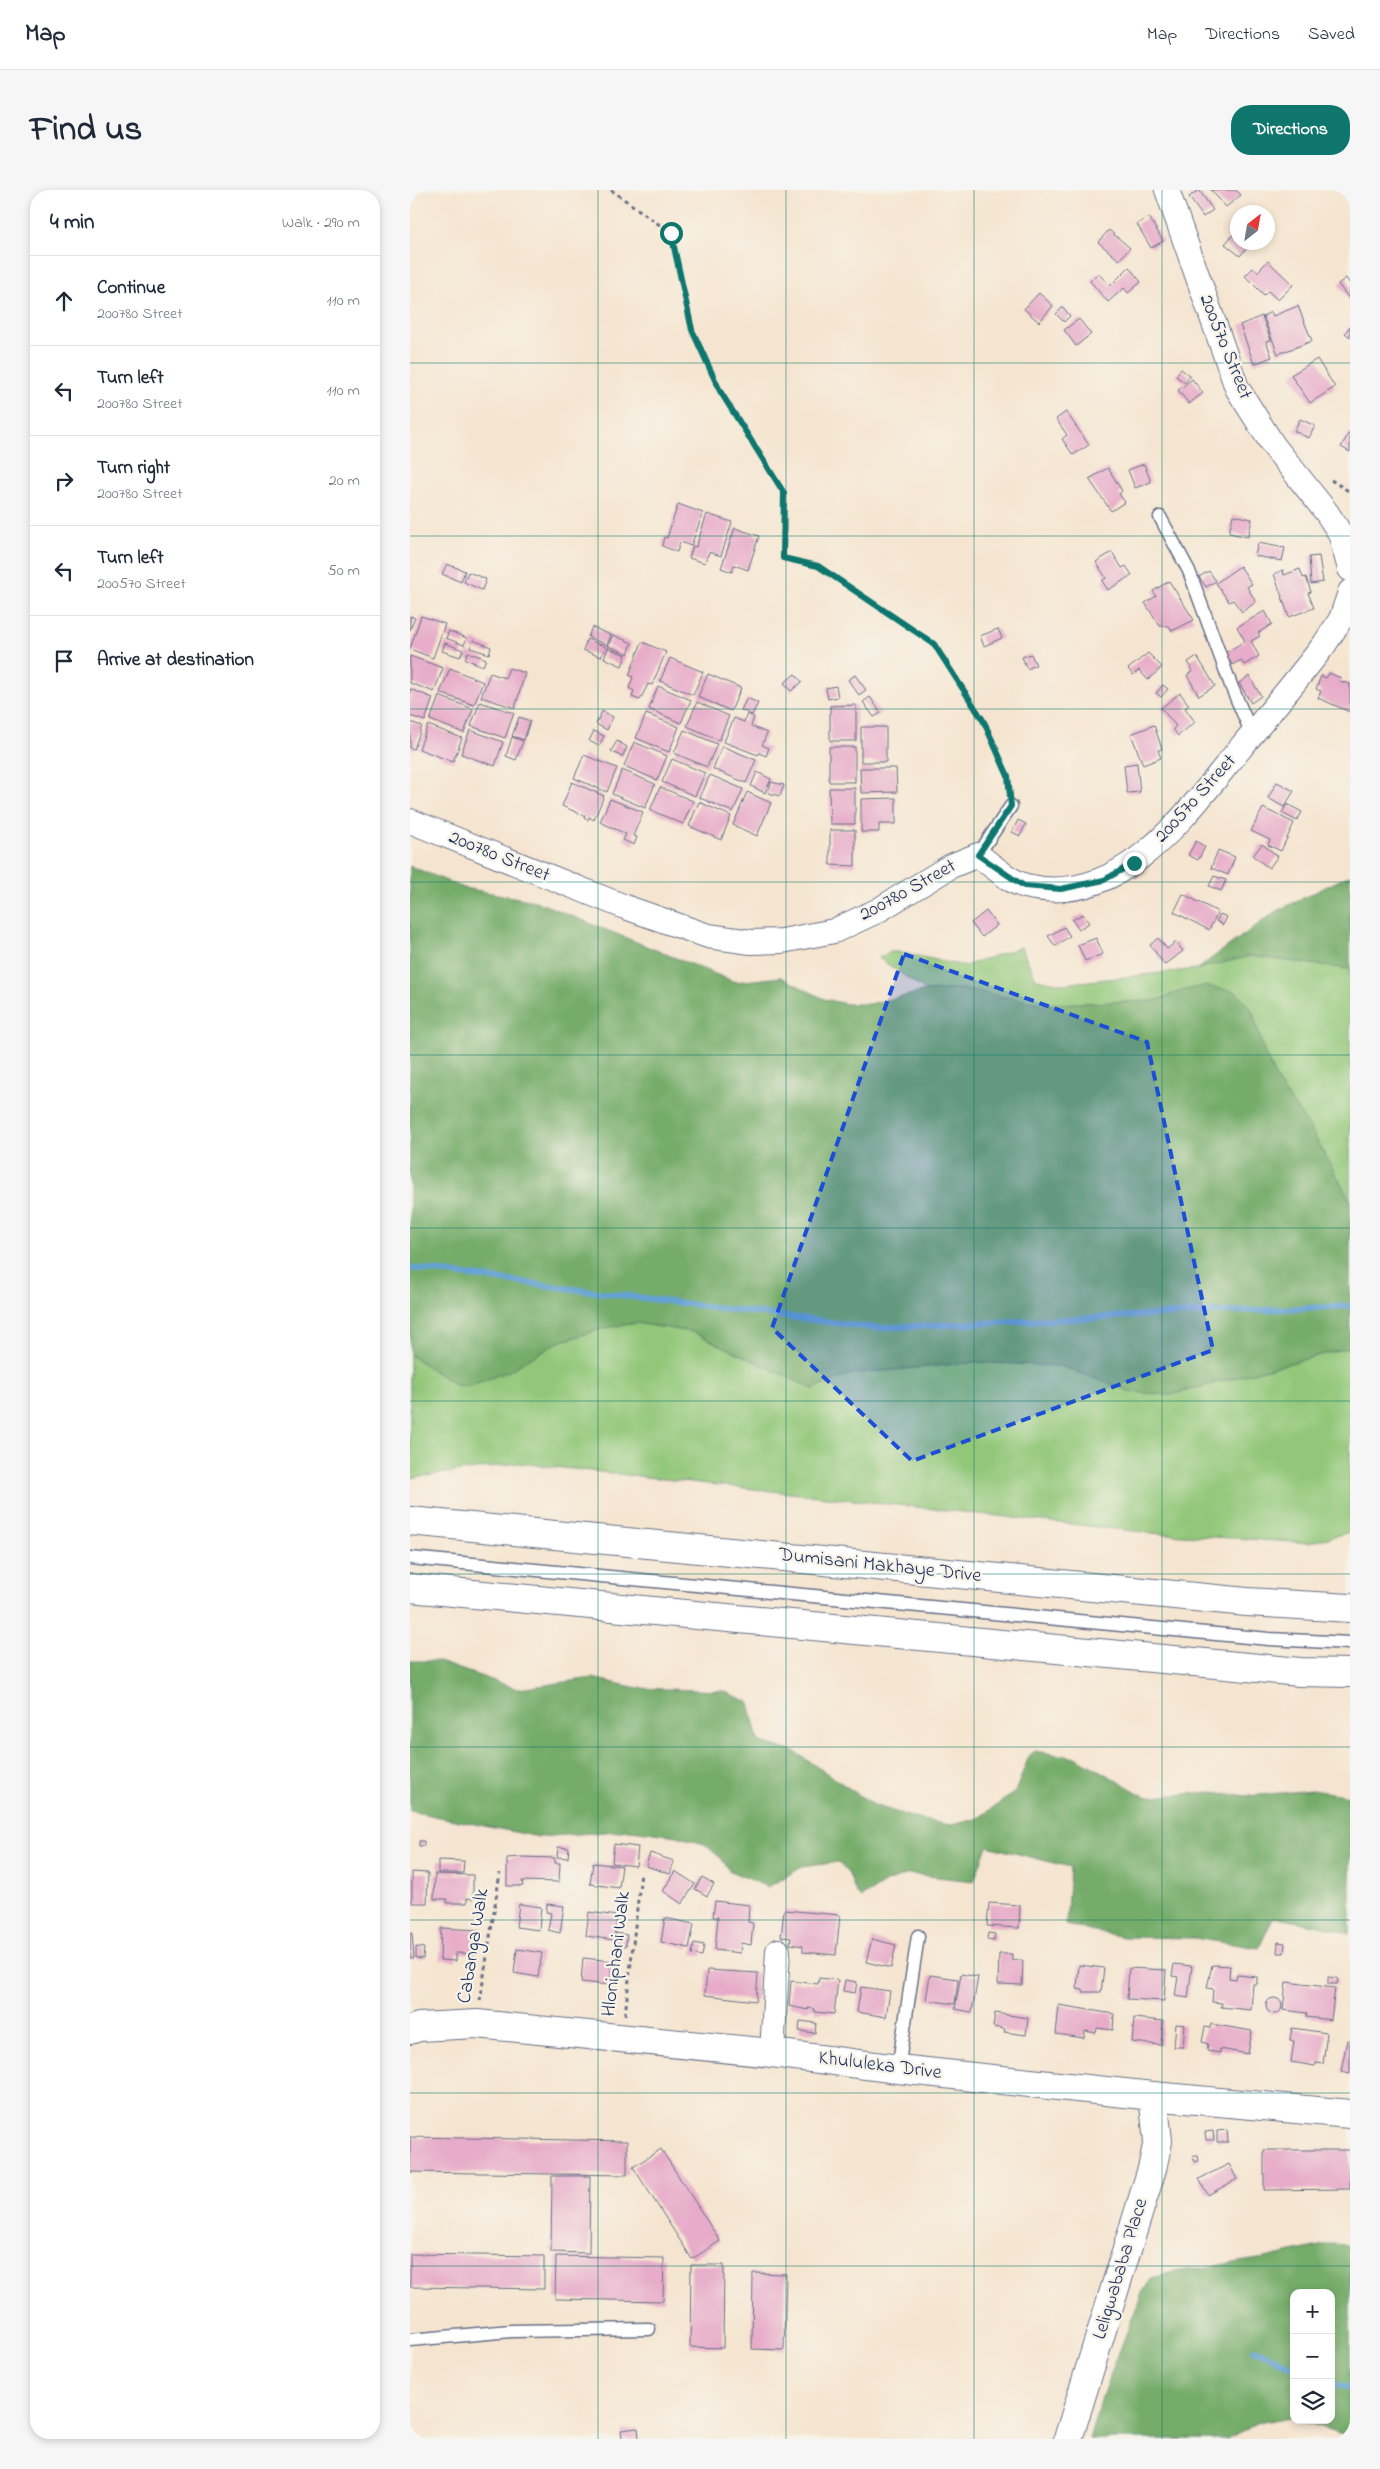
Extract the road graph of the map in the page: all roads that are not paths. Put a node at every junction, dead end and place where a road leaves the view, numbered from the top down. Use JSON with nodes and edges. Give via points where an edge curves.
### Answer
{"nodes":[{"id":1,"x":1167,"y":190,"type":"edge"},
{"id":2,"x":1160,"y":516,"type":"dead end"},
{"id":3,"x":1350,"y":569,"type":"edge"},
{"id":4,"x":1350,"y":592,"type":"edge"},
{"id":5,"x":1252,"y":734,"type":"junction"},
{"id":6,"x":1011,"y":806,"type":"road end"},
{"id":7,"x":410,"y":821,"type":"edge"},
{"id":8,"x":978,"y":855,"type":"junction"},
{"id":9,"x":410,"y":1521,"type":"edge"},
{"id":10,"x":410,"y":1558,"type":"edge"},
{"id":11,"x":410,"y":1588,"type":"edge"},
{"id":12,"x":1350,"y":1608,"type":"edge"},
{"id":13,"x":1350,"y":1643,"type":"edge"},
{"id":14,"x":1350,"y":1674,"type":"edge"},
{"id":15,"x":918,"y":1936,"type":"dead end"},
{"id":16,"x":778,"y":1951,"type":"dead end"},
{"id":17,"x":410,"y":2030,"type":"edge"},
{"id":18,"x":772,"y":2053,"type":"junction"},
{"id":19,"x":898,"y":2069,"type":"junction"},
{"id":20,"x":1153,"y":2096,"type":"junction"},
{"id":21,"x":1350,"y":2114,"type":"edge"},
{"id":22,"x":649,"y":2328,"type":"dead end"},
{"id":23,"x":410,"y":2340,"type":"edge"},
{"id":24,"x":1068,"y":2439,"type":"edge"}],
"edges":[{"from":1,"to":3,"type":"street","name":"200570 Street","via":[[1237,388],[1273,445],[1340,533]]},
{"from":2,"to":5,"type":"lane","via":[[1189,571]]},
{"from":4,"to":5,"type":"street","name":"200570 Street","via":[[1341,619],[1324,645]]},
{"from":5,"to":8,"type":"street","name":"200570 Street","via":[[1176,827],[1134,863],[1104,880],[1061,889],[1024,886]]},
{"from":6,"to":8,"type":"lane","name":"200780 Street"},
{"from":7,"to":8,"type":"street","name":"200780 Street","via":[[625,907],[708,936],[751,942],[782,941],[834,931],[877,911],[951,866]]},
{"from":9,"to":12,"type":"main road","name":"Dumisani Makhaye Drive","via":[[1247,1602]]},
{"from":10,"to":13,"type":"lane","via":[[1260,1638]]},
{"from":11,"to":14,"type":"main road","via":[[1300,1672]]},
{"from":15,"to":19,"type":"lane"},
{"from":16,"to":18,"type":"street"},
{"from":17,"to":18,"type":"main road","name":"Khululeka Drive","via":[[477,2024]]},
{"from":18,"to":19,"type":"main road","name":"Khululeka Drive"},
{"from":19,"to":20,"type":"main road","name":"Khululeka Drive"},
{"from":20,"to":21,"type":"main road","name":"Khululeka Drive"},
{"from":20,"to":24,"type":"main road","name":"Leligwababa Place","via":[[1158,2141],[1152,2169]]},
{"from":22,"to":23,"type":"lane","via":[[511,2331]]}]}
